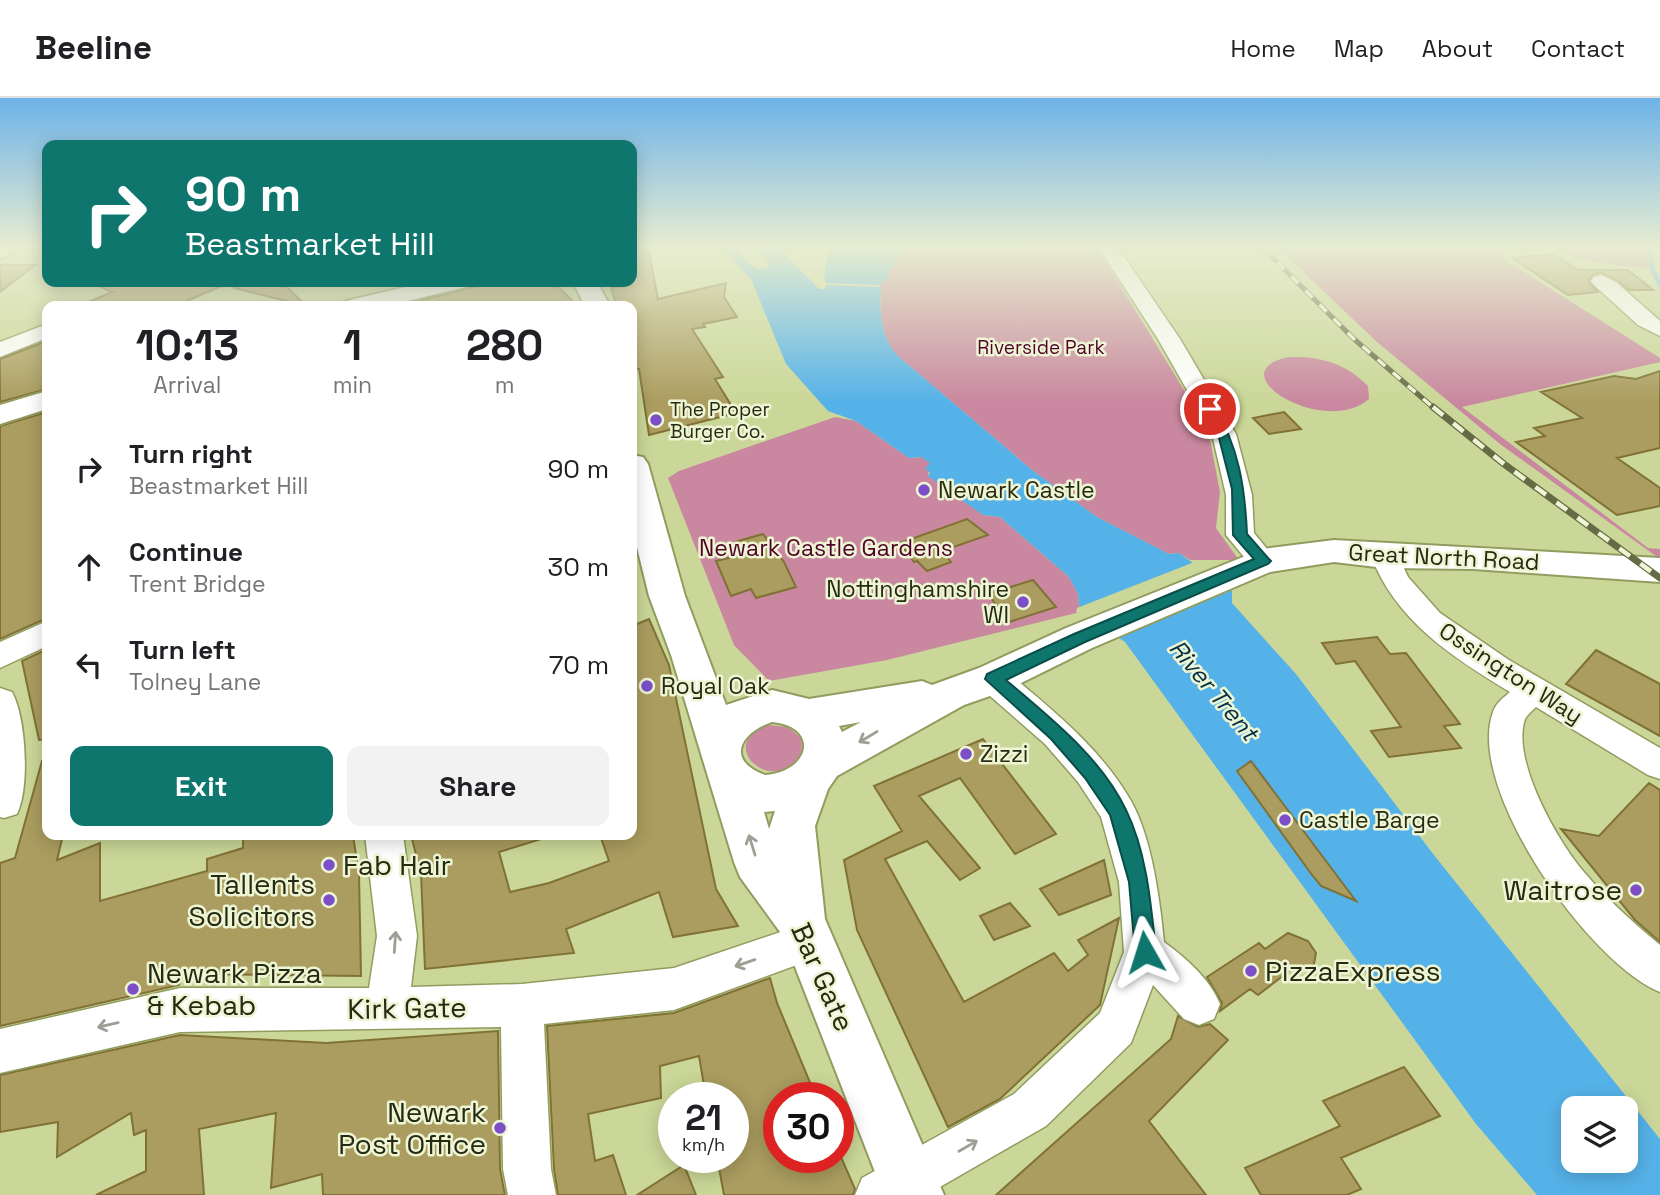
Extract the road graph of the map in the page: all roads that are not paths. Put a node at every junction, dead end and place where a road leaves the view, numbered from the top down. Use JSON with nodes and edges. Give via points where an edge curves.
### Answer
{"nodes":[{"id":1,"x":1142,"y":299,"type":"edge"},
{"id":2,"x":1625,"y":299,"type":"edge"},
{"id":3,"x":1660,"y":330,"type":"edge"},
{"id":4,"x":42,"y":332,"type":"edge"},
{"id":5,"x":0,"y":349,"type":"edge"},
{"id":6,"x":42,"y":402,"type":"edge"},
{"id":7,"x":0,"y":415,"type":"edge"},
{"id":8,"x":637,"y":483,"type":"edge"},
{"id":9,"x":1385,"y":556,"type":"junction"},
{"id":10,"x":1247,"y":567,"type":"junction"},
{"id":11,"x":1660,"y":570,"type":"edge"},
{"id":12,"x":42,"y":634,"type":"edge"},
{"id":13,"x":9,"y":651,"type":"edge"},
{"id":14,"x":690,"y":655,"type":"junction"},
{"id":15,"x":993,"y":679,"type":"junction"},
{"id":16,"x":1532,"y":690,"type":"junction"},
{"id":17,"x":950,"y":694,"type":"junction"},
{"id":18,"x":0,"y":701,"type":"edge"},
{"id":19,"x":757,"y":708,"type":"junction"},
{"id":20,"x":806,"y":715,"type":"junction"},
{"id":21,"x":725,"y":762,"type":"junction"},
{"id":22,"x":1660,"y":765,"type":"edge"},
{"id":23,"x":816,"y":771,"type":"junction"},
{"id":24,"x":4,"y":803,"type":"dead end"},
{"id":25,"x":385,"y":840,"type":"edge"},
{"id":26,"x":806,"y":931,"type":"junction"},
{"id":27,"x":1145,"y":952,"type":"junction"},
{"id":28,"x":1660,"y":972,"type":"edge"},
{"id":29,"x":1199,"y":1004,"type":"dead end"},
{"id":30,"x":523,"y":1005,"type":"junction"},
{"id":31,"x":387,"y":1009,"type":"junction"},
{"id":32,"x":0,"y":1051,"type":"edge"},
{"id":33,"x":901,"y":1190,"type":"edge"},
{"id":34,"x":532,"y":1195,"type":"edge"}],
"edges":[{"from":1,"to":10,"type":"street","via":[[1224,434],[1239,495]]},
{"from":2,"to":3,"type":"street"},
{"from":4,"to":5,"type":"street"},
{"from":6,"to":7,"type":"main road"},
{"from":8,"to":14,"type":"main road","name":"Bar Gate","via":[[667,596]]},
{"from":9,"to":10,"type":"main road","name":"Great North Road","via":[[1334,551]]},
{"from":9,"to":11,"type":"main road","name":"Great North Road","via":[[1474,557]]},
{"from":9,"to":16,"type":"street","name":"Ossington Way","via":[[1395,581],[1429,621]]},
{"from":10,"to":15,"type":"main road","name":"Great North Road"},
{"from":12,"to":13,"type":"street"},
{"from":14,"to":19,"type":"main road"},
{"from":14,"to":21,"type":"main road","name":"Bar Gate"},
{"from":15,"to":17,"type":"main road","name":"Great North Road"},
{"from":15,"to":27,"type":"street","via":[[1057,734],[1118,812],[1139,882]]},
{"from":16,"to":22,"type":"street","name":"Ossington Way"},
{"from":16,"to":28,"type":"street","via":[[1509,713],[1505,746],[1534,827],[1567,881],[1609,928]]},
{"from":17,"to":20,"type":"main road"},
{"from":17,"to":23,"type":"main road","one_way":true},
{"from":18,"to":24,"type":"street","via":[[7,759]]},
{"from":19,"to":20,"type":"main road","via":[[772,706]]},
{"from":19,"to":21,"type":"main road","via":[[732,723]]},
{"from":20,"to":23,"type":"main road","via":[[824,736],[826,749]]},
{"from":21,"to":23,"type":"main road","via":[[745,787],[770,792],[796,787]]},
{"from":26,"to":21,"type":"main road","name":"Bar Gate","one_way":true,"via":[[757,862]]},
{"from":23,"to":26,"type":"main road","via":[[792,826]]},
{"from":31,"to":25,"type":"street","one_way":true,"via":[[397,936]]},
{"from":26,"to":30,"type":"street","name":"Kirk Gate","one_way":true,"via":[[674,989]]},
{"from":26,"to":33,"type":"main road","name":"Bar Gate"},
{"from":27,"to":29,"type":"street"},
{"from":33,"to":27,"type":"street","one_way":true,"via":[[1030,1110],[1116,1028]]},
{"from":30,"to":31,"type":"street","name":"Kirk Gate"},
{"from":30,"to":34,"type":"street","via":[[526,1156]]},
{"from":31,"to":32,"type":"street","name":"Kirk Gate","one_way":true,"via":[[180,1010]]}]}
